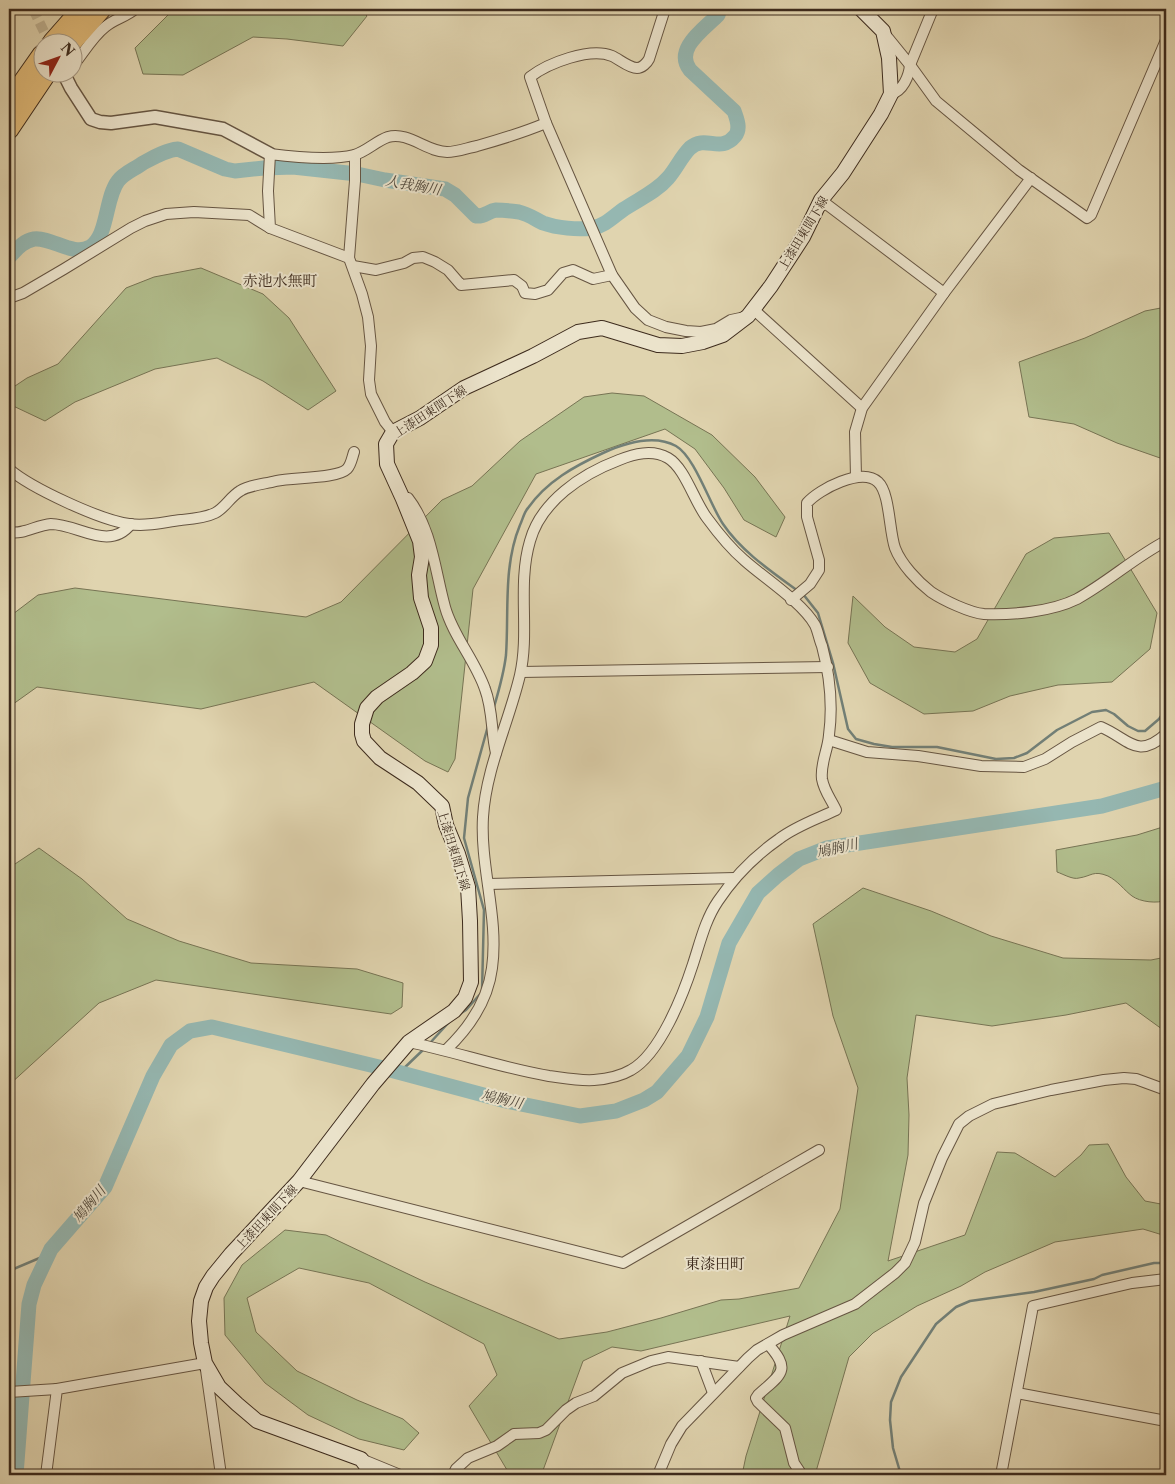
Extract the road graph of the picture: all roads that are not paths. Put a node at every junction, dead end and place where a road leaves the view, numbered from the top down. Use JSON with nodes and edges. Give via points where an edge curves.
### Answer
{"nodes":[{"id":1,"x":81,"y":9,"type":"edge"},
{"id":2,"x":102,"y":9,"type":"edge"},
{"id":3,"x":135,"y":9,"type":"edge"},
{"id":4,"x":665,"y":9,"type":"edge"},
{"id":5,"x":861,"y":9,"type":"edge"},
{"id":6,"x":933,"y":9,"type":"edge"},
{"id":7,"x":883,"y":31,"type":"junction"},
{"id":8,"x":61,"y":32,"type":"edge"},
{"id":9,"x":81,"y":32,"type":"edge"},
{"id":10,"x":1166,"y":44,"type":"edge"},
{"id":11,"x":82,"y":52,"type":"edge"},
{"id":12,"x":910,"y":65,"type":"junction"},
{"id":13,"x":32,"y":68,"type":"edge"},
{"id":14,"x":54,"y":82,"type":"edge"},
{"id":15,"x":68,"y":82,"type":"edge"},
{"id":16,"x":891,"y":94,"type":"junction"},
{"id":17,"x":9,"y":101,"type":"edge"},
{"id":18,"x":546,"y":123,"type":"junction"},
{"id":19,"x":9,"y":130,"type":"edge"},
{"id":20,"x":270,"y":154,"type":"junction"},
{"id":21,"x":355,"y":154,"type":"junction"},
{"id":22,"x":1031,"y":178,"type":"junction"},
{"id":23,"x":821,"y":200,"type":"junction"},
{"id":24,"x":270,"y":228,"type":"junction"},
{"id":25,"x":351,"y":262,"type":"junction"},
{"id":26,"x":612,"y":275,"type":"junction"},
{"id":27,"x":944,"y":293,"type":"junction"},
{"id":28,"x":9,"y":298,"type":"edge"},
{"id":29,"x":750,"y":312,"type":"junction"},
{"id":30,"x":862,"y":408,"type":"junction"},
{"id":31,"x":394,"y":432,"type":"junction"},
{"id":32,"x":354,"y":452,"type":"dead end"},
{"id":33,"x":9,"y":469,"type":"edge"},
{"id":34,"x":856,"y":477,"type":"junction"},
{"id":35,"x":394,"y":482,"type":"junction"},
{"id":36,"x":131,"y":524,"type":"junction"},
{"id":37,"x":9,"y":532,"type":"edge"},
{"id":38,"x":1166,"y":541,"type":"edge"},
{"id":39,"x":792,"y":600,"type":"junction"},
{"id":40,"x":828,"y":667,"type":"junction"},
{"id":41,"x":521,"y":672,"type":"junction"},
{"id":42,"x":1166,"y":734,"type":"edge"},
{"id":43,"x":829,"y":740,"type":"junction"},
{"id":44,"x":496,"y":754,"type":"junction"},
{"id":45,"x":736,"y":878,"type":"junction"},
{"id":46,"x":488,"y":884,"type":"junction"},
{"id":47,"x":409,"y":1042,"type":"junction"},
{"id":48,"x":446,"y":1050,"type":"junction"},
{"id":49,"x":1166,"y":1090,"type":"edge"},
{"id":50,"x":819,"y":1150,"type":"dead end"},
{"id":51,"x":299,"y":1181,"type":"junction"},
{"id":52,"x":1166,"y":1279,"type":"edge"},
{"id":53,"x":768,"y":1344,"type":"junction"},
{"id":54,"x":701,"y":1361,"type":"junction"},
{"id":55,"x":205,"y":1363,"type":"junction"},
{"id":56,"x":739,"y":1367,"type":"junction"},
{"id":57,"x":57,"y":1389,"type":"junction"},
{"id":58,"x":9,"y":1392,"type":"edge"},
{"id":59,"x":713,"y":1393,"type":"junction"},
{"id":60,"x":1017,"y":1393,"type":"junction"},
{"id":61,"x":1166,"y":1421,"type":"edge"},
{"id":62,"x":361,"y":1459,"type":"junction"},
{"id":63,"x":46,"y":1475,"type":"edge"},
{"id":64,"x":221,"y":1475,"type":"edge"},
{"id":65,"x":373,"y":1475,"type":"edge"},
{"id":66,"x":400,"y":1475,"type":"edge"},
{"id":67,"x":453,"y":1475,"type":"edge"},
{"id":68,"x":658,"y":1475,"type":"edge"},
{"id":69,"x":802,"y":1475,"type":"edge"},
{"id":70,"x":1001,"y":1475,"type":"edge"}],
"edges":[{"from":1,"to":8,"type":"highway"},
{"from":2,"to":9,"type":"highway"},
{"from":3,"to":11,"type":"street","via":[[103,29]]},
{"from":4,"to":18,"type":"street","via":[[649,59],[641,66],[636,68],[608,54],[588,54],[543,68],[530,77]]},
{"from":5,"to":7,"type":"main road"},
{"from":6,"to":12,"type":"street"},
{"from":7,"to":12,"type":"street"},
{"from":7,"to":16,"type":"main road","via":[[889,58]]},
{"from":10,"to":22,"type":"street","via":[[1091,216],[1087,218]]},
{"from":12,"to":16,"type":"street","via":[[901,88]]},
{"from":12,"to":22,"type":"street","via":[[936,101]]},
{"from":13,"to":17,"type":"highway"},
{"from":14,"to":19,"type":"highway"},
{"from":15,"to":20,"type":"street","via":[[92,119],[100,122],[155,117],[223,129]]},
{"from":16,"to":23,"type":"main road","name":"上漆田東間下線","via":[[847,166]]},
{"from":18,"to":21,"type":"street","via":[[506,139],[461,150],[434,150],[403,137],[389,137]]},
{"from":18,"to":26,"type":"street"},
{"from":20,"to":21,"type":"street","via":[[299,158]]},
{"from":20,"to":24,"type":"street"},
{"from":21,"to":25,"type":"street"},
{"from":22,"to":27,"type":"street"},
{"from":23,"to":27,"type":"street"},
{"from":23,"to":29,"type":"main road","name":"上漆田東間下線","via":[[803,236]]},
{"from":24,"to":25,"type":"street"},
{"from":24,"to":28,"type":"street","via":[[248,215],[166,214],[131,228]]},
{"from":25,"to":26,"type":"street","via":[[376,270],[423,257],[448,270],[461,285],[514,280],[525,293],[535,294],[548,290],[563,273],[574,270],[593,279]]},
{"from":25,"to":31,"type":"street","via":[[368,317],[372,346],[371,394],[385,422]]},
{"from":26,"to":29,"type":"street","via":[[635,308],[648,320],[666,327],[701,332],[716,329]]},
{"from":27,"to":30,"type":"street"},
{"from":29,"to":30,"type":"street"},
{"from":29,"to":31,"type":"main road","name":"上漆田東間下線","via":[[723,335],[682,346],[658,345],[602,328],[578,332],[464,388]]},
{"from":30,"to":34,"type":"street","via":[[855,432]]},
{"from":31,"to":35,"type":"main road","name":"上漆田東間下線","via":[[386,444],[385,453]]},
{"from":32,"to":36,"type":"street","via":[[345,471],[282,479],[241,490],[214,514],[154,524]]},
{"from":33,"to":36,"type":"street","via":[[71,504],[114,521]]},
{"from":34,"to":38,"type":"street","via":[[868,477],[878,482],[885,492],[895,548],[908,569],[931,592],[982,614],[1030,612],[1077,599]]},
{"from":34,"to":39,"type":"street","via":[[813,496],[807,503],[819,570],[810,584]]},
{"from":35,"to":44,"type":"street","via":[[411,503],[423,526],[445,608],[486,690]]},
{"from":35,"to":47,"type":"main road","name":"上漆田東間下線","via":[[420,541],[421,598],[431,628],[431,646],[425,661],[367,708],[362,734],[364,741],[380,758],[418,783],[442,806],[468,887],[470,921],[471,982],[465,998],[454,1011]]},
{"from":36,"to":37,"type":"street","via":[[123,533],[106,537],[50,524],[21,533]]},
{"from":39,"to":40,"type":"street","via":[[813,622]]},
{"from":39,"to":41,"type":"street","via":[[728,545],[705,517],[684,475],[670,459],[649,453],[634,454],[577,481],[553,502],[539,520],[530,538],[525,562]]},
{"from":40,"to":41,"type":"street"},
{"from":40,"to":43,"type":"street","via":[[831,692]]},
{"from":41,"to":44,"type":"street"},
{"from":42,"to":43,"type":"street","via":[[1144,747],[1131,744],[1101,728],[1024,767],[982,766],[867,752]]},
{"from":43,"to":45,"type":"street","via":[[822,764],[822,778],[836,810],[779,838]]},
{"from":44,"to":46,"type":"street","via":[[483,813]]},
{"from":45,"to":46,"type":"street"},
{"from":45,"to":48,"type":"street","via":[[717,902],[703,931],[675,1010],[654,1049],[631,1070],[595,1080],[576,1080],[530,1073]]},
{"from":46,"to":48,"type":"street","via":[[493,945],[489,986],[461,1035]]},
{"from":47,"to":48,"type":"street"},
{"from":47,"to":51,"type":"main road","name":"上漆田東間下線"},
{"from":49,"to":53,"type":"street","via":[[1136,1079],[1104,1080],[993,1104],[969,1116],[958,1124],[942,1158],[905,1263],[855,1304]]},
{"from":50,"to":51,"type":"street","via":[[623,1263]]},
{"from":51,"to":55,"type":"main road","name":"上漆田東間下線","via":[[231,1254],[206,1287],[199,1321]]},
{"from":52,"to":60,"type":"street","via":[[1132,1283],[1033,1306]]},
{"from":53,"to":56,"type":"street"},
{"from":53,"to":69,"type":"street","via":[[779,1356],[781,1371],[756,1398],[785,1428],[794,1463]]},
{"from":54,"to":56,"type":"street"},
{"from":54,"to":59,"type":"street"},
{"from":54,"to":67,"type":"street","via":[[668,1357],[622,1373],[594,1396],[566,1410],[546,1430],[514,1434],[497,1446],[468,1458]]},
{"from":55,"to":57,"type":"street"},
{"from":55,"to":62,"type":"main road","name":"上漆田東間下線","via":[[219,1387],[257,1421]]},
{"from":55,"to":64,"type":"street"},
{"from":56,"to":59,"type":"street"},
{"from":57,"to":58,"type":"street"},
{"from":57,"to":63,"type":"street"},
{"from":59,"to":68,"type":"street","via":[[682,1426]]},
{"from":60,"to":61,"type":"street"},
{"from":60,"to":70,"type":"street"},
{"from":62,"to":65,"type":"main road"},
{"from":62,"to":66,"type":"street"}]}
